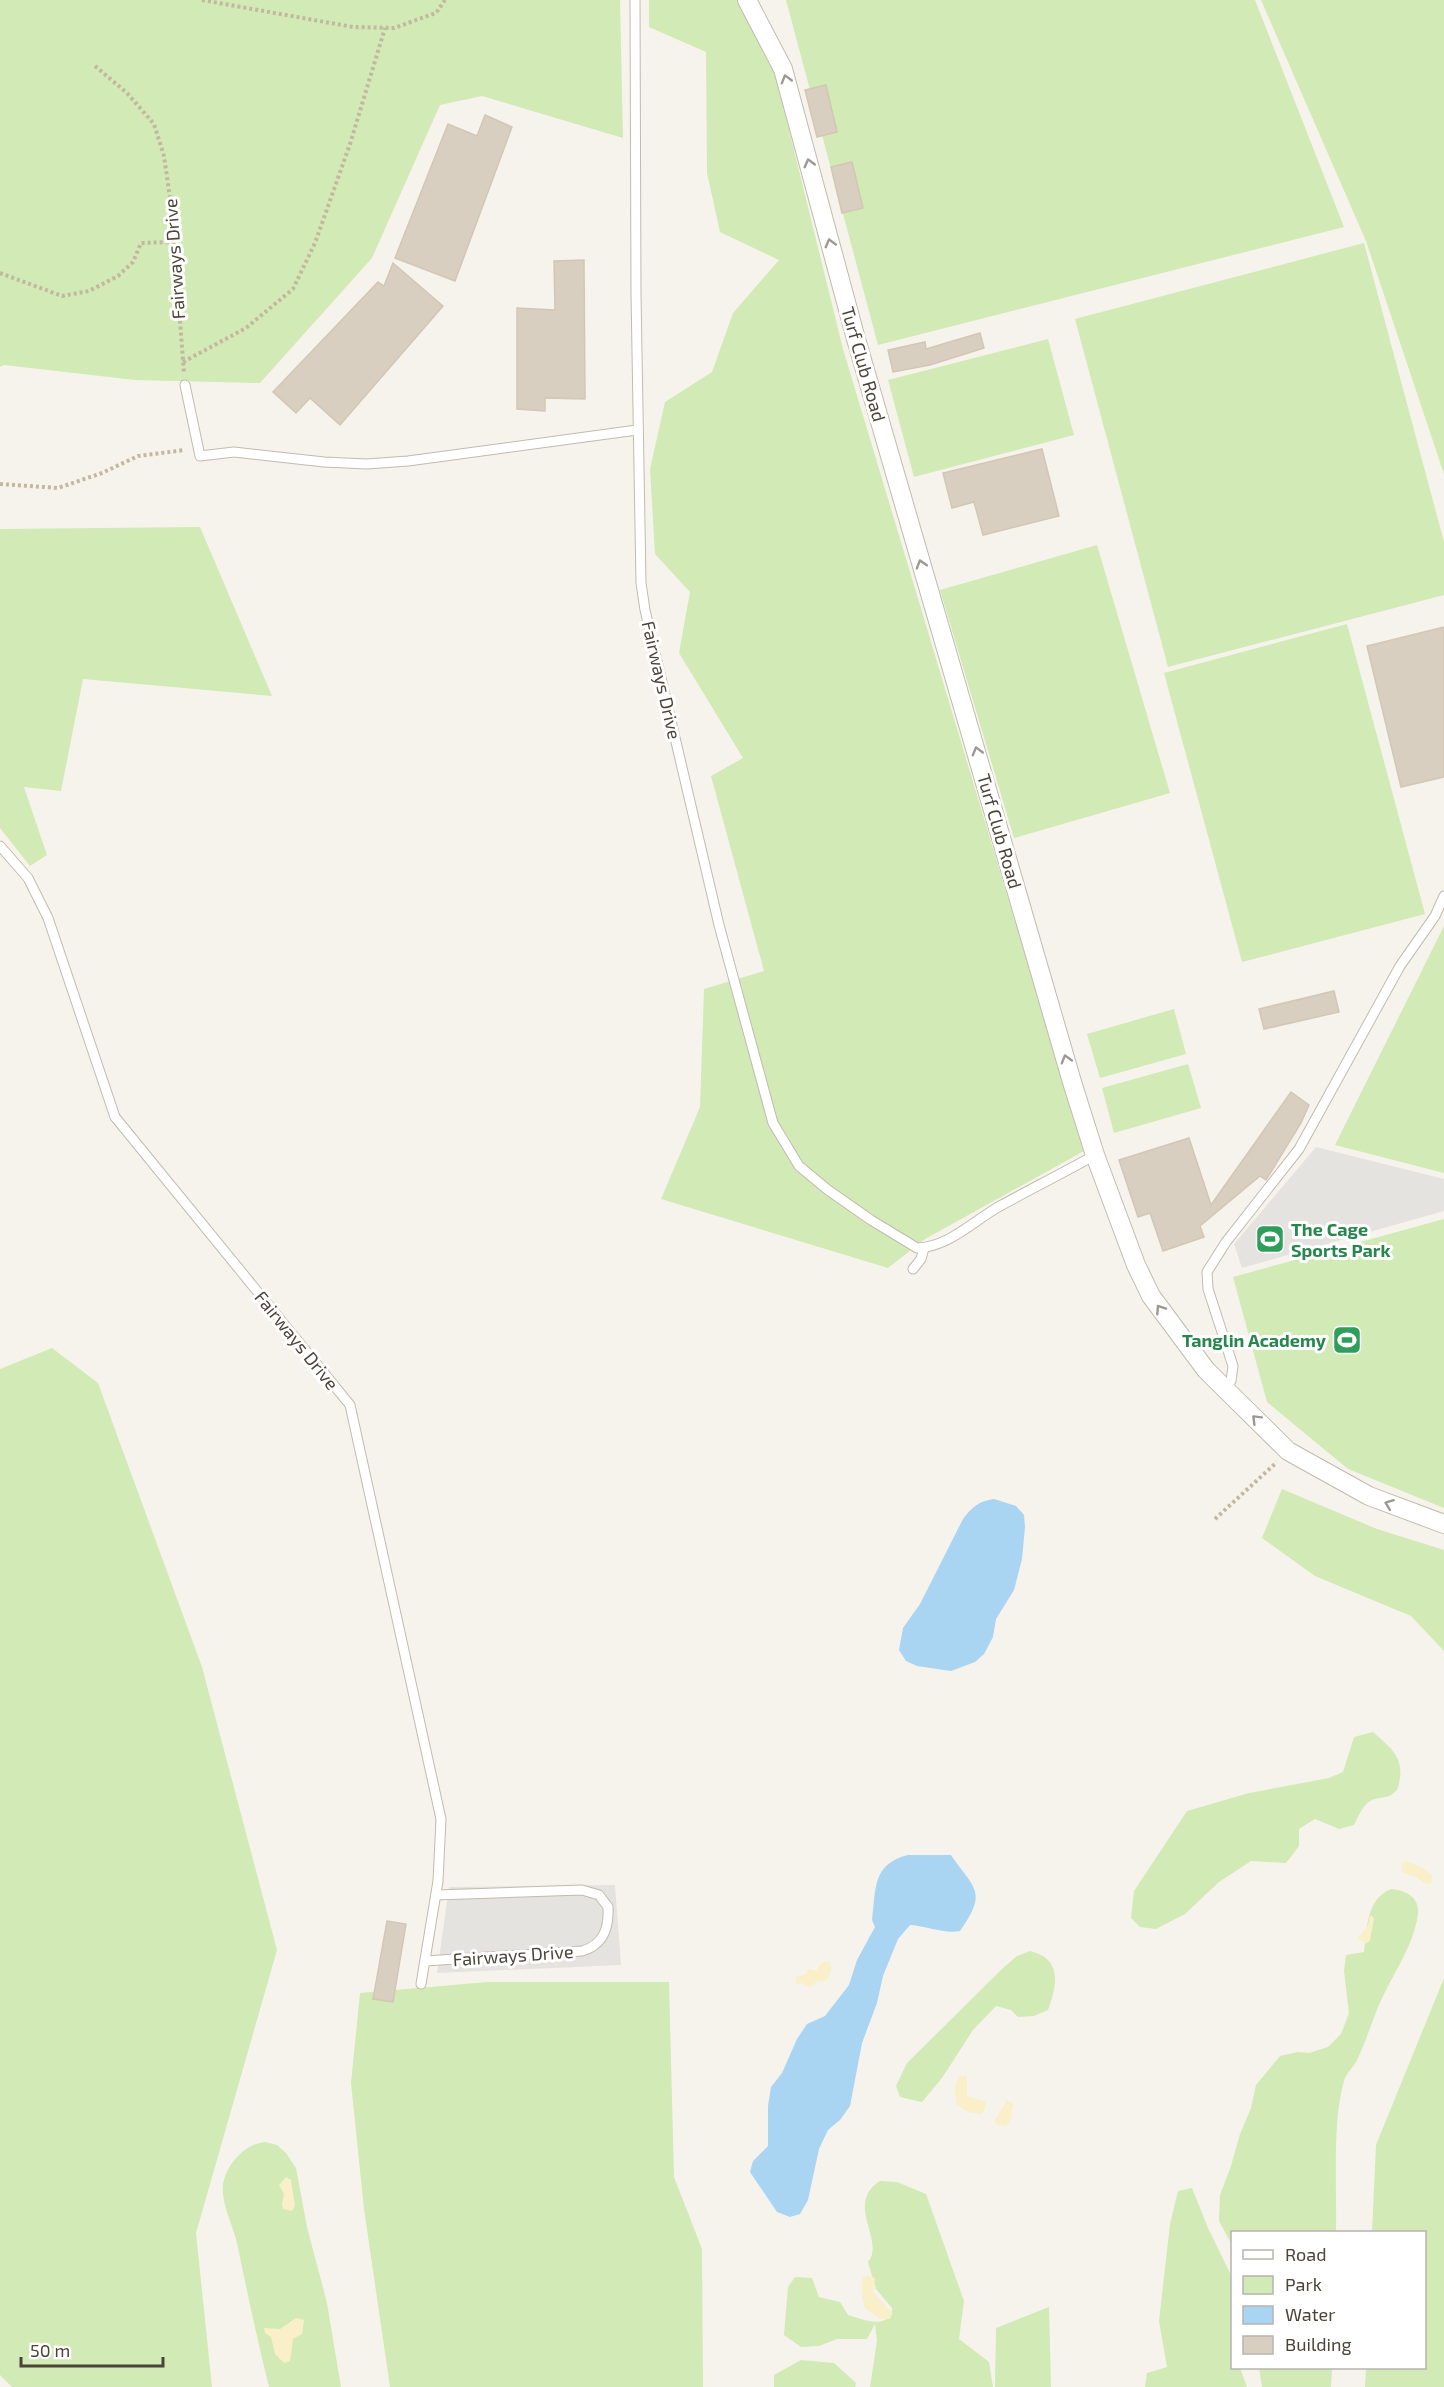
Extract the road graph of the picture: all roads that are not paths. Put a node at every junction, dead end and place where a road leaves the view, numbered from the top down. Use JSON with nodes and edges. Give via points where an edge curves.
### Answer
{"nodes":[{"id":1,"x":635,"y":0,"type":"edge"},
{"id":2,"x":747,"y":0,"type":"edge"},
{"id":3,"x":185,"y":385,"type":"dead end"},
{"id":4,"x":637,"y":430,"type":"junction"},
{"id":5,"x":0,"y":846,"type":"edge"},
{"id":6,"x":1444,"y":896,"type":"edge"},
{"id":7,"x":1095,"y":1155,"type":"junction"},
{"id":8,"x":924,"y":1248,"type":"junction"},
{"id":9,"x":913,"y":1269,"type":"dead end"},
{"id":10,"x":1224,"y":1387,"type":"junction"},
{"id":11,"x":1444,"y":1524,"type":"edge"},
{"id":12,"x":436,"y":1895,"type":"junction"},
{"id":13,"x":425,"y":1961,"type":"junction"},
{"id":14,"x":421,"y":1984,"type":"dead end"}],
"edges":[{"from":1,"to":4,"type":"lane","name":"Fairways Drive"},
{"from":7,"to":2,"type":"street","name":"Turf Club Road","one_way":true,"via":[[859,350],[783,69]]},
{"from":3,"to":4,"type":"lane","via":[[200,456],[234,452],[367,464]]},
{"from":4,"to":8,"type":"lane","name":"Fairways Drive","via":[[639,547],[645,610],[719,925],[773,1123],[799,1166],[871,1220],[917,1248]]},
{"from":5,"to":12,"type":"lane","name":"Fairways Drive","via":[[28,878],[48,918],[115,1117],[350,1405],[441,1819]]},
{"from":6,"to":10,"type":"lane","via":[[1435,916],[1400,966],[1299,1149],[1207,1272],[1208,1289],[1233,1366],[1231,1381]]},
{"from":7,"to":8,"type":"lane","via":[[952,1237]]},
{"from":10,"to":7,"type":"street","name":"Turf Club Road","one_way":true,"via":[[1206,1371],[1151,1296]]},
{"from":8,"to":9,"type":"lane"},
{"from":11,"to":10,"type":"street","name":"Turf Club Road","one_way":true,"via":[[1369,1496],[1288,1451]]},
{"from":12,"to":13,"type":"lane","name":"Fairways Drive"},
{"from":12,"to":13,"type":"lane","name":"Fairways Drive","via":[[572,1889],[599,1895],[608,1907],[608,1917],[603,1937],[582,1951]]},
{"from":13,"to":14,"type":"lane","name":"Fairways Drive"}]}
